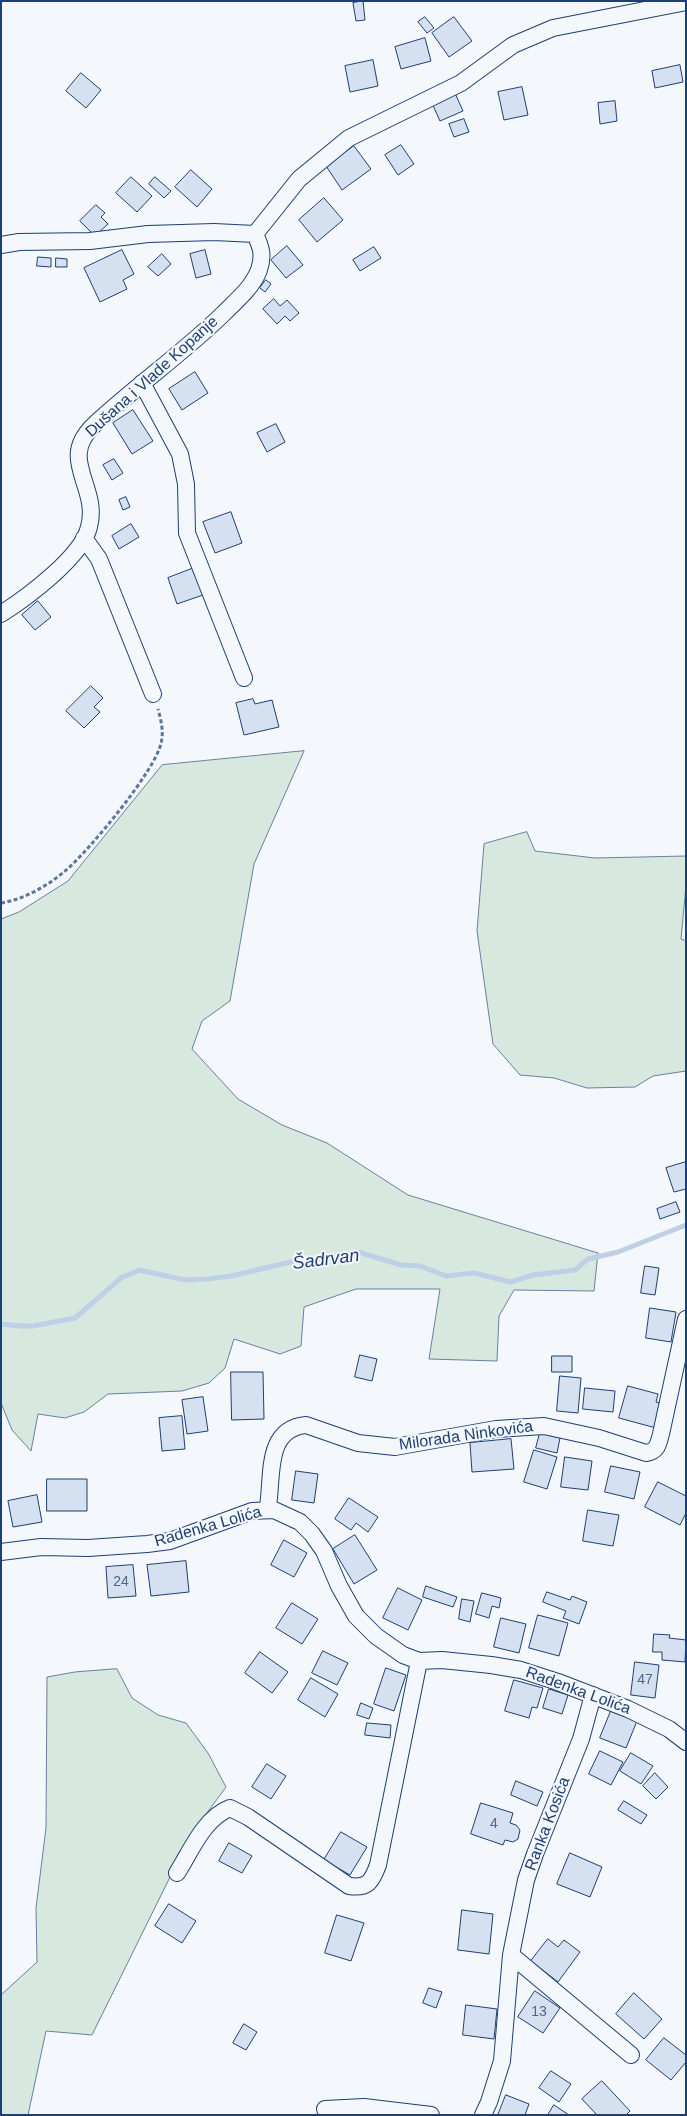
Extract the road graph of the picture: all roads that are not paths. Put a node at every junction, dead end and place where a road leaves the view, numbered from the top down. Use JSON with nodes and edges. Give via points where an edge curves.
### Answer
{"nodes":[{"id":1,"x":686,"y":2,"type":"edge"},
{"id":2,"x":255,"y":234,"type":"junction"},
{"id":3,"x":1,"y":245,"type":"edge"},
{"id":4,"x":142,"y":383,"type":"junction"},
{"id":5,"x":84,"y":538,"type":"junction"},
{"id":6,"x":1,"y":614,"type":"edge"},
{"id":7,"x":244,"y":678,"type":"dead end"},
{"id":8,"x":154,"y":694,"type":"road end"},
{"id":9,"x":686,"y":1319,"type":"edge"},
{"id":10,"x":265,"y":1510,"type":"junction"},
{"id":11,"x":1,"y":1552,"type":"edge"},
{"id":12,"x":419,"y":1661,"type":"junction"},
{"id":13,"x":593,"y":1695,"type":"junction"},
{"id":14,"x":686,"y":1742,"type":"edge"},
{"id":15,"x":177,"y":1873,"type":"dead end"},
{"id":16,"x":512,"y":1955,"type":"junction"},
{"id":17,"x":631,"y":2055,"type":"dead end"},
{"id":18,"x":325,"y":2109,"type":"dead end"},
{"id":19,"x":432,"y":2115,"type":"edge"},
{"id":20,"x":482,"y":2115,"type":"edge"}],
"edges":[{"from":1,"to":2,"type":"street","via":[[553,28],[514,45],[461,83],[349,138],[299,179]]},
{"from":2,"to":3,"type":"street","via":[[148,234],[90,241]]},
{"from":2,"to":4,"type":"street","name":"Dušana i Vlade Kopanje","via":[[262,251],[251,286],[202,334]]},
{"from":4,"to":5,"type":"street","name":"Dušana i Vlade Kopanje","via":[[88,430],[78,446],[80,470],[91,503],[89,529]]},
{"from":4,"to":7,"type":"street","via":[[180,454],[186,484],[187,533]]},
{"from":5,"to":6,"type":"street","name":"Dušana i Vlade Kopanje","via":[[65,563]]},
{"from":5,"to":8,"type":"street","via":[[99,559]]},
{"from":9,"to":10,"type":"street","name":"Milorada Ninkovića","via":[[661,1434],[653,1452],[646,1453],[600,1438],[544,1426],[496,1429],[395,1447],[358,1443],[299,1426],[283,1434],[276,1444]]},
{"from":10,"to":11,"type":"street","name":"Radenka Lolića","via":[[252,1511],[170,1541],[88,1548],[41,1546]]},
{"from":10,"to":12,"type":"street","name":"Radenka Lolića","via":[[288,1515],[305,1526],[324,1550],[356,1616],[390,1646]]},
{"from":12,"to":13,"type":"street","name":"Radenka Lolića","via":[[465,1662],[521,1670]]},
{"from":12,"to":15,"type":"street","via":[[373,1879],[358,1887],[349,1886],[230,1808],[219,1812],[208,1823]]},
{"from":13,"to":14,"type":"street","name":"Radenka Lolića","via":[[648,1718]]},
{"from":13,"to":16,"type":"street","name":"Ranka Kosića","via":[[581,1738],[526,1880]]},
{"from":16,"to":17,"type":"street"},
{"from":16,"to":20,"type":"street","name":"Ranka Kosića","via":[[502,2061]]},
{"from":18,"to":19,"type":"street","via":[[364,2107]]}]}
